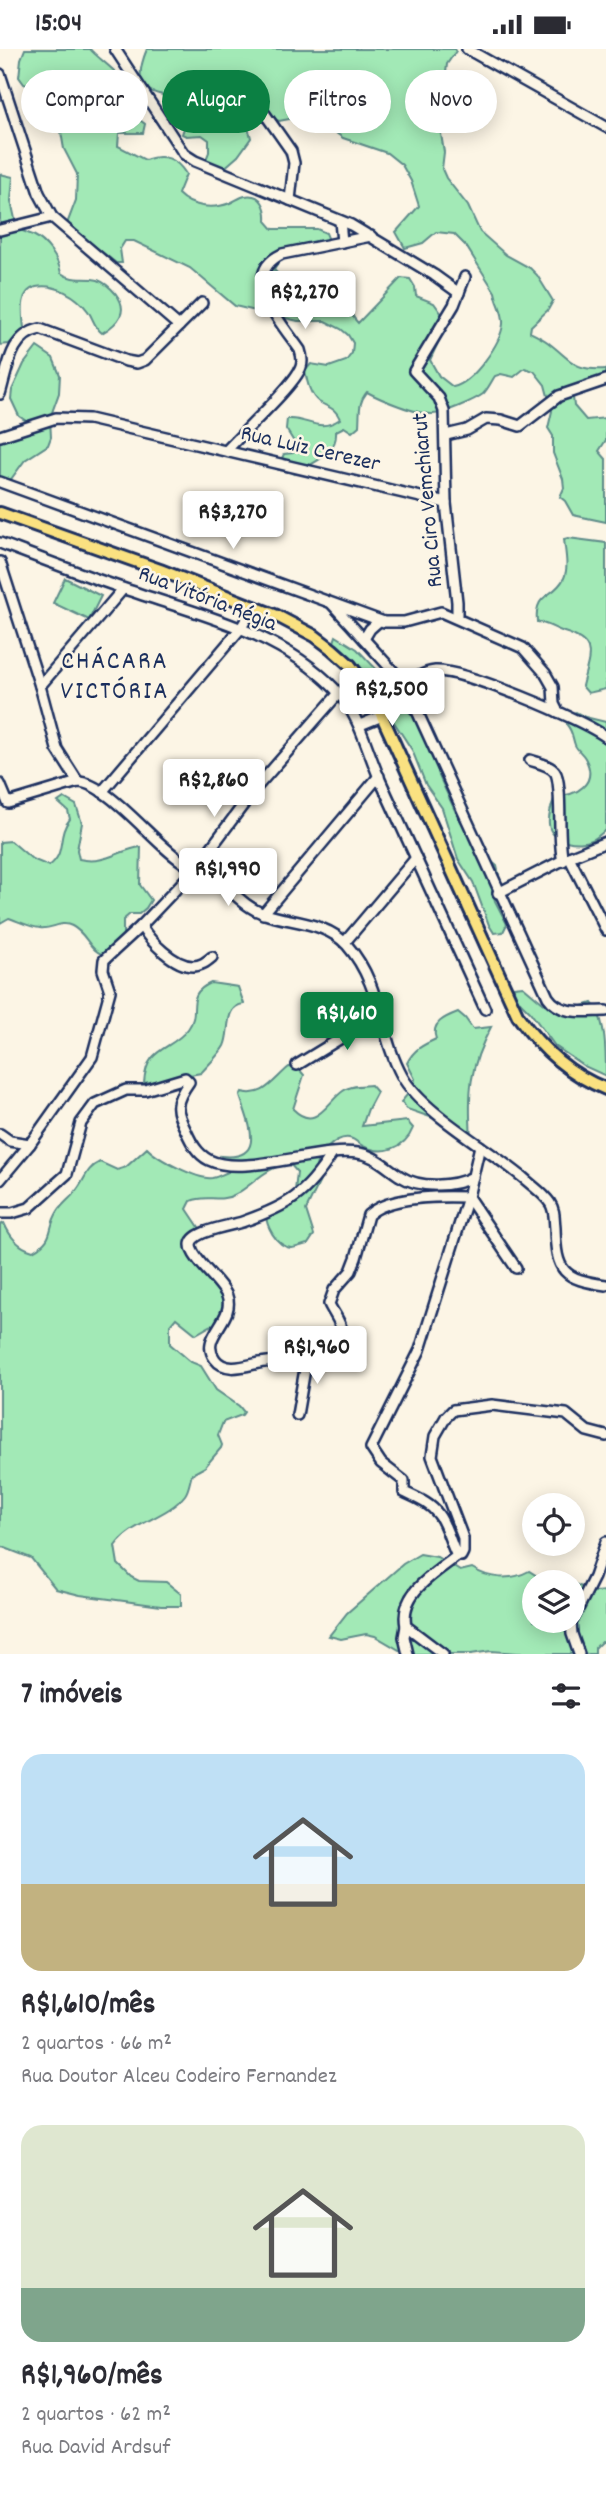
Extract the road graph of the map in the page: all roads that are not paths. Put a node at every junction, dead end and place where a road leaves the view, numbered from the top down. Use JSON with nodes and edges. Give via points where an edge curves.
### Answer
{"nodes":[{"id":1,"x":115,"y":49,"type":"edge"},
{"id":2,"x":467,"y":49,"type":"edge"},
{"id":3,"x":0,"y":74,"type":"edge"},
{"id":4,"x":270,"y":122,"type":"edge"},
{"id":5,"x":606,"y":127,"type":"edge"},
{"id":6,"x":290,"y":199,"type":"junction"},
{"id":7,"x":52,"y":217,"type":"junction"},
{"id":8,"x":340,"y":221,"type":"junction"},
{"id":9,"x":0,"y":230,"type":"edge"},
{"id":10,"x":371,"y":236,"type":"junction"},
{"id":11,"x":342,"y":242,"type":"junction"},
{"id":12,"x":465,"y":277,"type":"dead end"},
{"id":13,"x":459,"y":293,"type":"junction"},
{"id":14,"x":202,"y":303,"type":"dead end"},
{"id":15,"x":179,"y":326,"type":"junction"},
{"id":16,"x":606,"y":380,"type":"edge"},
{"id":17,"x":0,"y":394,"type":"edge"},
{"id":18,"x":446,"y":435,"type":"junction"},
{"id":19,"x":0,"y":436,"type":"edge"},
{"id":20,"x":226,"y":451,"type":"junction"},
{"id":21,"x":0,"y":482,"type":"edge"},
{"id":22,"x":446,"y":503,"type":"junction"},
{"id":23,"x":0,"y":513,"type":"edge"},
{"id":24,"x":0,"y":544,"type":"edge"},
{"id":25,"x":0,"y":562,"type":"edge"},
{"id":26,"x":123,"y":589,"type":"junction"},
{"id":27,"x":329,"y":601,"type":"junction"},
{"id":28,"x":254,"y":606,"type":"junction"},
{"id":29,"x":457,"y":618,"type":"junction"},
{"id":30,"x":379,"y":621,"type":"junction"},
{"id":31,"x":242,"y":628,"type":"junction"},
{"id":32,"x":364,"y":639,"type":"junction"},
{"id":33,"x":40,"y":686,"type":"junction"},
{"id":34,"x":553,"y":687,"type":"junction"},
{"id":35,"x":402,"y":689,"type":"junction"},
{"id":36,"x":340,"y":693,"type":"junction"},
{"id":37,"x":406,"y":699,"type":"junction"},
{"id":38,"x":530,"y":701,"type":"junction"},
{"id":39,"x":558,"y":712,"type":"junction"},
{"id":40,"x":382,"y":716,"type":"junction"},
{"id":41,"x":360,"y":725,"type":"junction"},
{"id":42,"x":606,"y":737,"type":"edge"},
{"id":43,"x":530,"y":761,"type":"dead end"},
{"id":44,"x":379,"y":776,"type":"junction"},
{"id":45,"x":78,"y":782,"type":"junction"},
{"id":46,"x":0,"y":785,"type":"edge"},
{"id":47,"x":102,"y":792,"type":"junction"},
{"id":48,"x":606,"y":842,"type":"edge"},
{"id":49,"x":416,"y":857,"type":"junction"},
{"id":50,"x":566,"y":859,"type":"junction"},
{"id":51,"x":196,"y":867,"type":"junction"},
{"id":52,"x":498,"y":893,"type":"junction"},
{"id":53,"x":263,"y":914,"type":"junction"},
{"id":54,"x":141,"y":926,"type":"junction"},
{"id":55,"x":606,"y":930,"type":"edge"},
{"id":56,"x":345,"y":942,"type":"junction"},
{"id":57,"x":212,"y":957,"type":"dead end"},
{"id":58,"x":485,"y":1009,"type":"dead end"},
{"id":59,"x":606,"y":1011,"type":"edge"},
{"id":60,"x":382,"y":1013,"type":"junction"},
{"id":61,"x":297,"y":1065,"type":"dead end"},
{"id":62,"x":606,"y":1089,"type":"edge"},
{"id":63,"x":0,"y":1135,"type":"edge"},
{"id":64,"x":30,"y":1144,"type":"junction"},
{"id":65,"x":480,"y":1146,"type":"junction"},
{"id":66,"x":332,"y":1154,"type":"junction"},
{"id":67,"x":473,"y":1177,"type":"junction"},
{"id":68,"x":0,"y":1180,"type":"edge"},
{"id":69,"x":468,"y":1197,"type":"junction"},
{"id":70,"x":0,"y":1213,"type":"edge"},
{"id":71,"x":516,"y":1268,"type":"dead end"},
{"id":72,"x":606,"y":1285,"type":"edge"},
{"id":73,"x":303,"y":1358,"type":"junction"},
{"id":74,"x":298,"y":1415,"type":"dead end"},
{"id":75,"x":606,"y":1436,"type":"edge"},
{"id":76,"x":606,"y":1542,"type":"edge"},
{"id":77,"x":457,"y":1556,"type":"junction"},
{"id":78,"x":405,"y":1626,"type":"junction"},
{"id":79,"x":408,"y":1654,"type":"edge"},
{"id":80,"x":443,"y":1654,"type":"edge"},
{"id":81,"x":579,"y":1654,"type":"edge"}],
"edges":[{"from":1,"to":6,"type":"street","via":[[184,154]]},
{"from":2,"to":5,"type":"street"},
{"from":3,"to":7,"type":"street","via":[[39,193]]},
{"from":4,"to":6,"type":"street","via":[[291,151]]},
{"from":6,"to":8,"type":"street"},
{"from":7,"to":9,"type":"street"},
{"from":7,"to":15,"type":"street"},
{"from":8,"to":10,"type":"street"},
{"from":8,"to":11,"type":"street"},
{"from":10,"to":11,"type":"street"},
{"from":10,"to":13,"type":"street"},
{"from":11,"to":20,"type":"street","via":[[282,254],[264,269],[263,291],[303,357],[286,388]]},
{"from":12,"to":13,"type":"street","name":"Rua Ciro Vemchiarut"},
{"from":13,"to":18,"type":"street","name":"Rua Ciro Vemchiarut","via":[[414,371],[439,398]]},
{"from":14,"to":15,"type":"street"},
{"from":15,"to":17,"type":"street","via":[[137,363],[40,329],[28,331],[18,341]]},
{"from":16,"to":18,"type":"street","via":[[559,396],[520,426],[486,419]]},
{"from":18,"to":22,"type":"street","name":"Rua Ciro Vemchiarut"},
{"from":19,"to":20,"type":"street","name":"Rua Luiz Cerezer","via":[[69,417]]},
{"from":20,"to":22,"type":"street","name":"Rua Luiz Cerezer"},
{"from":21,"to":27,"type":"street"},
{"from":22,"to":29,"type":"street","name":"Rua Ciro Vemchiarut"},
{"from":23,"to":28,"type":"main road"},
{"from":24,"to":26,"type":"street","name":"Rua Vitória Régia"},
{"from":25,"to":33,"type":"street"},
{"from":26,"to":31,"type":"street","name":"Rua Vitória Régia"},
{"from":26,"to":33,"type":"street"},
{"from":27,"to":30,"type":"street"},
{"from":27,"to":32,"type":"street"},
{"from":28,"to":31,"type":"street"},
{"from":28,"to":40,"type":"main road","via":[[297,625],[332,649],[360,677]]},
{"from":29,"to":30,"type":"street","via":[[441,612],[404,622]]},
{"from":29,"to":34,"type":"street","via":[[523,648]]},
{"from":30,"to":32,"type":"street"},
{"from":31,"to":36,"type":"street","name":"Rua Vitória Régia","via":[[310,666]]},
{"from":31,"to":47,"type":"street"},
{"from":32,"to":35,"type":"street","via":[[393,671]]},
{"from":33,"to":45,"type":"street","via":[[57,749]]},
{"from":34,"to":38,"type":"street","via":[[541,701]]},
{"from":34,"to":39,"type":"street"},
{"from":35,"to":37,"type":"street"},
{"from":35,"to":38,"type":"street","via":[[427,672],[439,671]]},
{"from":36,"to":41,"type":"street","name":"Rua Vitória Régia"},
{"from":36,"to":51,"type":"street","via":[[255,789]]},
{"from":37,"to":40,"type":"street"},
{"from":37,"to":52,"type":"street","via":[[417,711]]},
{"from":38,"to":39,"type":"street"},
{"from":39,"to":42,"type":"street"},
{"from":40,"to":41,"type":"street"},
{"from":40,"to":62,"type":"main road","via":[[518,1016],[552,1056]]},
{"from":41,"to":44,"type":"street","name":"Rua Vitória Régia"},
{"from":43,"to":50,"type":"street","via":[[550,767],[559,779],[559,847]]},
{"from":44,"to":49,"type":"street","name":"Rua Vitória Régia"},
{"from":44,"to":53,"type":"street"},
{"from":45,"to":46,"type":"street","via":[[8,803]]},
{"from":45,"to":47,"type":"street"},
{"from":47,"to":51,"type":"street","via":[[186,864]]},
{"from":48,"to":50,"type":"street"},
{"from":49,"to":56,"type":"street"},
{"from":49,"to":58,"type":"street","name":"Rua Vitória Régia"},
{"from":50,"to":52,"type":"street"},
{"from":50,"to":55,"type":"street"},
{"from":51,"to":53,"type":"street"},
{"from":51,"to":54,"type":"street"},
{"from":52,"to":59,"type":"street","via":[[553,1005],[562,1010]]},
{"from":53,"to":56,"type":"street","via":[[317,926]]},
{"from":54,"to":57,"type":"street","via":[[146,936],[185,965],[194,967]]},
{"from":54,"to":64,"type":"street","via":[[104,960],[110,991],[92,1057]]},
{"from":56,"to":60,"type":"street","via":[[365,972]]},
{"from":60,"to":61,"type":"street"},
{"from":60,"to":65,"type":"street","via":[[402,1076],[412,1091]]},
{"from":63,"to":64,"type":"street"},
{"from":64,"to":68,"type":"street"},
{"from":65,"to":67,"type":"street"},
{"from":65,"to":72,"type":"street","via":[[510,1166],[551,1205],[558,1259],[564,1271],[573,1279]]},
{"from":66,"to":67,"type":"street","via":[[362,1153],[403,1178],[428,1184],[461,1183]]},
{"from":66,"to":70,"type":"street","via":[[232,1165],[208,1160],[192,1143],[176,1107],[189,1082],[185,1078],[145,1090],[126,1090],[95,1104],[81,1123],[67,1174],[29,1208]]},
{"from":66,"to":73,"type":"street","via":[[302,1193],[243,1222],[199,1234],[191,1245],[228,1299],[224,1322],[210,1342],[215,1360],[232,1368]]},
{"from":67,"to":69,"type":"street"},
{"from":69,"to":71,"type":"street"},
{"from":69,"to":73,"type":"street","via":[[403,1201],[374,1209],[364,1224],[351,1271],[330,1297],[342,1328],[338,1346]]},
{"from":69,"to":77,"type":"street","via":[[420,1350],[372,1448],[381,1463],[404,1481],[404,1492],[439,1515]]},
{"from":73,"to":74,"type":"street"},
{"from":75,"to":77,"type":"street","via":[[587,1431],[566,1414],[492,1405],[453,1410],[435,1436],[432,1455],[464,1538],[463,1552]]},
{"from":76,"to":81,"type":"street","via":[[571,1623]]},
{"from":77,"to":78,"type":"street","via":[[410,1594]]},
{"from":78,"to":79,"type":"street"},
{"from":78,"to":80,"type":"street"}]}
